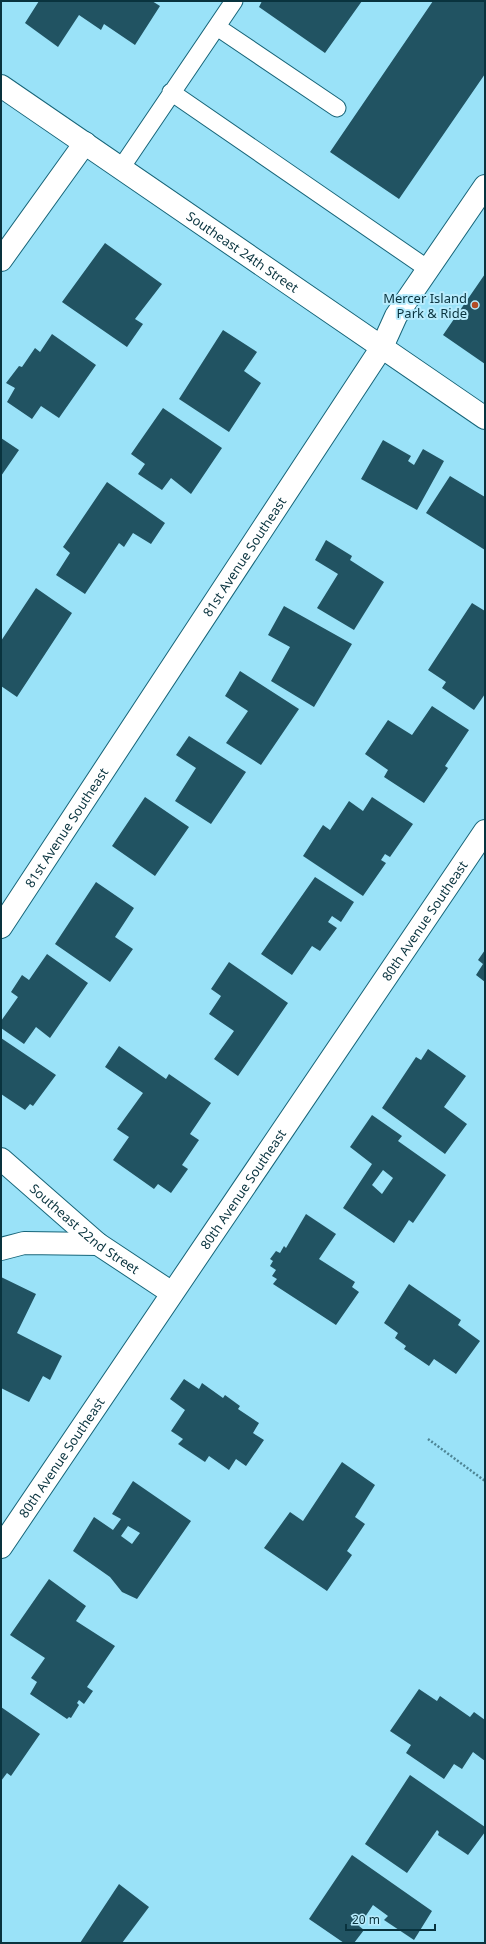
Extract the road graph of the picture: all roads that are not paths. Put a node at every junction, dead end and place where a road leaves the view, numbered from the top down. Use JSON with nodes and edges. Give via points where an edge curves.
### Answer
{"nodes":[{"id":1,"x":234,"y":1,"type":"edge"},
{"id":2,"x":217,"y":27,"type":"junction"},
{"id":3,"x":1,"y":86,"type":"edge"},
{"id":4,"x":171,"y":92,"type":"junction"},
{"id":5,"x":337,"y":108,"type":"dead end"},
{"id":6,"x":85,"y":143,"type":"junction"},
{"id":7,"x":121,"y":168,"type":"junction"},
{"id":8,"x":485,"y":186,"type":"edge"},
{"id":9,"x":1,"y":260,"type":"edge"},
{"id":10,"x":428,"y":269,"type":"junction"},
{"id":11,"x":382,"y":347,"type":"junction"},
{"id":12,"x":485,"y":418,"type":"edge"},
{"id":13,"x":485,"y":831,"type":"edge"},
{"id":14,"x":1,"y":927,"type":"edge"},
{"id":15,"x":1,"y":1159,"type":"edge"},
{"id":16,"x":98,"y":1244,"type":"junction"},
{"id":17,"x":1,"y":1249,"type":"edge"},
{"id":18,"x":172,"y":1294,"type":"junction"},
{"id":19,"x":1,"y":1547,"type":"edge"}],
"edges":[{"from":1,"to":2,"type":"lane"},
{"from":2,"to":4,"type":"lane"},
{"from":2,"to":5,"type":"lane"},
{"from":3,"to":6,"type":"street","name":"Southeast 24th Street"},
{"from":4,"to":7,"type":"lane"},
{"from":4,"to":10,"type":"lane"},
{"from":6,"to":7,"type":"street","name":"Southeast 24th Street"},
{"from":6,"to":9,"type":"street"},
{"from":7,"to":11,"type":"street","name":"Southeast 24th Street"},
{"from":8,"to":10,"type":"street","name":"81st Avenue Southeast"},
{"from":10,"to":11,"type":"street","name":"81st Avenue Southeast","via":[[396,316]]},
{"from":11,"to":12,"type":"street","name":"Southeast 24th Street"},
{"from":11,"to":14,"type":"street","name":"81st Avenue Southeast"},
{"from":13,"to":18,"type":"street","name":"80th Avenue Southeast"},
{"from":15,"to":16,"type":"street","name":"Southeast 22nd Street"},
{"from":16,"to":17,"type":"street","via":[[24,1243]]},
{"from":16,"to":18,"type":"street","name":"Southeast 22nd Street"},
{"from":18,"to":19,"type":"street","name":"80th Avenue Southeast"}]}
